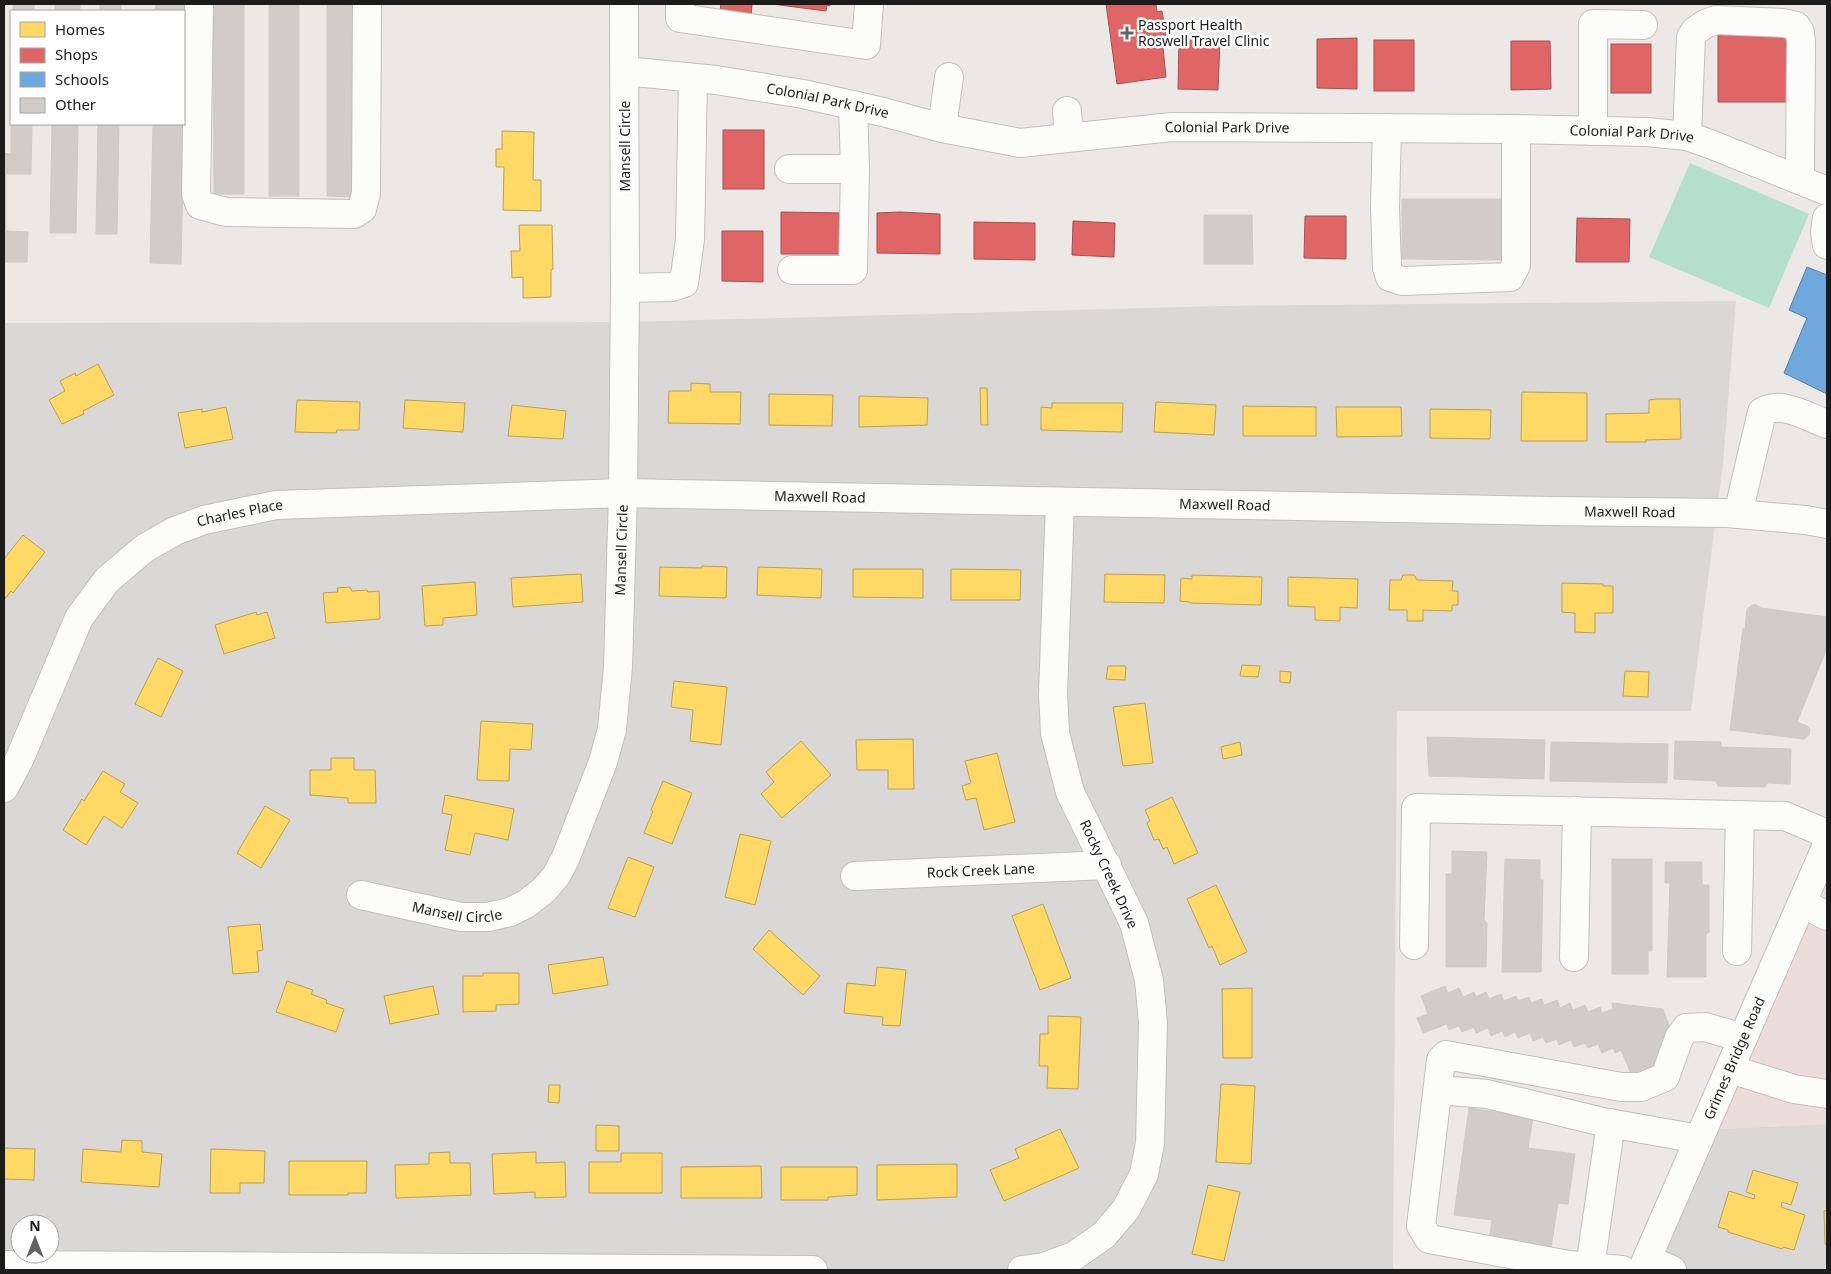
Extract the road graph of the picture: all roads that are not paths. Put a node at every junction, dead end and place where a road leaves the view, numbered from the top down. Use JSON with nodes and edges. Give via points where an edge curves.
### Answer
{"nodes":[{"id":1,"x":199,"y":4,"type":"edge"},
{"id":2,"x":367,"y":4,"type":"edge"},
{"id":3,"x":624,"y":4,"type":"edge"},
{"id":4,"x":680,"y":4,"type":"edge"},
{"id":5,"x":869,"y":4,"type":"edge"},
{"id":6,"x":1644,"y":25,"type":"dead end"},
{"id":7,"x":625,"y":71,"type":"junction"},
{"id":8,"x":949,"y":77,"type":"dead end"},
{"id":9,"x":693,"y":78,"type":"junction"},
{"id":10,"x":853,"y":105,"type":"junction"},
{"id":11,"x":942,"y":128,"type":"junction"},
{"id":12,"x":1387,"y":128,"type":"junction"},
{"id":13,"x":1516,"y":129,"type":"junction"},
{"id":14,"x":1593,"y":131,"type":"junction"},
{"id":15,"x":1687,"y":136,"type":"junction"},
{"id":16,"x":789,"y":170,"type":"dead end"},
{"id":17,"x":855,"y":170,"type":"junction"},
{"id":18,"x":1800,"y":179,"type":"junction"},
{"id":19,"x":1827,"y":191,"type":"edge"},
{"id":20,"x":1827,"y":218,"type":"edge"},
{"id":21,"x":1827,"y":245,"type":"edge"},
{"id":22,"x":792,"y":270,"type":"dead end"},
{"id":23,"x":625,"y":288,"type":"junction"},
{"id":24,"x":1827,"y":424,"type":"edge"},
{"id":25,"x":623,"y":493,"type":"junction"},
{"id":26,"x":1060,"y":502,"type":"junction"},
{"id":27,"x":1738,"y":514,"type":"junction"},
{"id":28,"x":1827,"y":524,"type":"edge"},
{"id":29,"x":4,"y":788,"type":"edge"},
{"id":30,"x":1577,"y":811,"type":"junction"},
{"id":31,"x":1740,"y":814,"type":"junction"},
{"id":32,"x":1826,"y":849,"type":"edge"},
{"id":33,"x":1107,"y":865,"type":"junction"},
{"id":34,"x":855,"y":876,"type":"dead end"},
{"id":35,"x":362,"y":895,"type":"dead end"},
{"id":36,"x":1802,"y":903,"type":"junction"},
{"id":37,"x":1827,"y":916,"type":"edge"},
{"id":38,"x":1414,"y":945,"type":"dead end"},
{"id":39,"x":1737,"y":951,"type":"dead end"},
{"id":40,"x":1574,"y":957,"type":"dead end"},
{"id":41,"x":1743,"y":1038,"type":"junction"},
{"id":42,"x":1730,"y":1069,"type":"junction"},
{"id":43,"x":1641,"y":1087,"type":"junction"},
{"id":44,"x":1438,"y":1090,"type":"junction"},
{"id":45,"x":1827,"y":1094,"type":"edge"},
{"id":46,"x":1621,"y":1125,"type":"junction"},
{"id":47,"x":1699,"y":1139,"type":"junction"},
{"id":48,"x":1645,"y":1264,"type":"edge"},
{"id":49,"x":4,"y":1266,"type":"edge"},
{"id":50,"x":1590,"y":1267,"type":"junction"},
{"id":51,"x":325,"y":1269,"type":"edge"},
{"id":52,"x":813,"y":1270,"type":"edge"},
{"id":53,"x":1022,"y":1270,"type":"edge"},
{"id":54,"x":1622,"y":1270,"type":"edge"},
{"id":55,"x":1672,"y":1270,"type":"edge"}],
"edges":[{"from":1,"to":2,"type":"street","via":[[196,194],[200,205],[226,212],[354,214],[362,210],[366,193]]},
{"from":3,"to":7,"type":"street","name":"Mansell Circle"},
{"from":4,"to":5,"type":"street","via":[[680,18],[866,45]]},
{"from":6,"to":14,"type":"street","via":[[1593,24]]},
{"from":7,"to":9,"type":"street","name":"Colonial Park Drive"},
{"from":7,"to":23,"type":"street","name":"Mansell Circle"},
{"from":8,"to":11,"type":"street"},
{"from":9,"to":10,"type":"street","name":"Colonial Park Drive","via":[[803,94]]},
{"from":9,"to":23,"type":"street","via":[[690,239],[684,283],[672,287]]},
{"from":10,"to":11,"type":"street","name":"Colonial Park Drive"},
{"from":10,"to":17,"type":"street"},
{"from":11,"to":12,"type":"street","name":"Colonial Park Drive","via":[[1020,143],[1068,124]]},
{"from":12,"to":13,"type":"street","name":"Colonial Park Drive"},
{"from":12,"to":13,"type":"street","via":[[1387,268],[1390,277],[1402,281],[1510,277],[1516,265]]},
{"from":13,"to":14,"type":"street","name":"Colonial Park Drive"},
{"from":14,"to":15,"type":"street","name":"Colonial Park Drive"},
{"from":15,"to":18,"type":"street","name":"Colonial Park Drive"},
{"from":15,"to":18,"type":"street","via":[[1691,36],[1695,31],[1716,20],[1796,26],[1801,42]]},
{"from":16,"to":17,"type":"street"},
{"from":17,"to":22,"type":"street","via":[[854,270]]},
{"from":18,"to":19,"type":"street","name":"Colonial Park Drive"},
{"from":20,"to":21,"type":"street"},
{"from":23,"to":25,"type":"street","name":"Mansell Circle"},
{"from":24,"to":27,"type":"street","via":[[1782,407],[1771,407],[1762,412]]},
{"from":25,"to":26,"type":"street","name":"Maxwell Road"},
{"from":25,"to":29,"type":"street","name":"Charles Place","via":[[276,505],[204,520],[175,531],[145,548],[107,580],[78,618],[19,760]]},
{"from":25,"to":35,"type":"street","name":"Mansell Circle","via":[[618,667],[612,729],[603,762],[556,876],[526,904],[488,917],[461,917]]},
{"from":26,"to":27,"type":"street","name":"Maxwell Road"},
{"from":26,"to":33,"type":"street","name":"Rocky Creek Drive","via":[[1052,694],[1055,733],[1070,792]]},
{"from":27,"to":28,"type":"street","name":"Maxwell Road"},
{"from":30,"to":31,"type":"street"},
{"from":30,"to":38,"type":"street","via":[[1416,808]]},
{"from":30,"to":40,"type":"street"},
{"from":31,"to":32,"type":"street","via":[[1785,816]]},
{"from":31,"to":39,"type":"street"},
{"from":32,"to":36,"type":"street","name":"Grimes Bridge Road"},
{"from":33,"to":34,"type":"street","name":"Rock Creek Lane"},
{"from":33,"to":53,"type":"street","name":"Rocky Creek Drive","via":[[1134,923],[1149,980],[1153,1023],[1150,1143],[1144,1174],[1126,1209],[1104,1235],[1074,1256],[1044,1267]]},
{"from":36,"to":37,"type":"street"},
{"from":36,"to":41,"type":"street","name":"Grimes Bridge Road"},
{"from":41,"to":42,"type":"street","name":"Grimes Bridge Road"},
{"from":41,"to":43,"type":"street","via":[[1705,1027],[1686,1028],[1678,1038],[1665,1077]]},
{"from":42,"to":45,"type":"street","via":[[1794,1089]]},
{"from":42,"to":47,"type":"street","name":"Grimes Bridge Road"},
{"from":43,"to":44,"type":"street","via":[[1446,1055],[1441,1060]]},
{"from":43,"to":46,"type":"street"},
{"from":44,"to":46,"type":"street","via":[[1487,1094]]},
{"from":44,"to":50,"type":"street","via":[[1421,1226],[1429,1239]]},
{"from":46,"to":47,"type":"street"},
{"from":46,"to":50,"type":"street"},
{"from":47,"to":48,"type":"street","name":"Grimes Bridge Road"},
{"from":48,"to":55,"type":"street"},
{"from":49,"to":51,"type":"street"},
{"from":50,"to":54,"type":"street"},
{"from":51,"to":52,"type":"street"}]}
